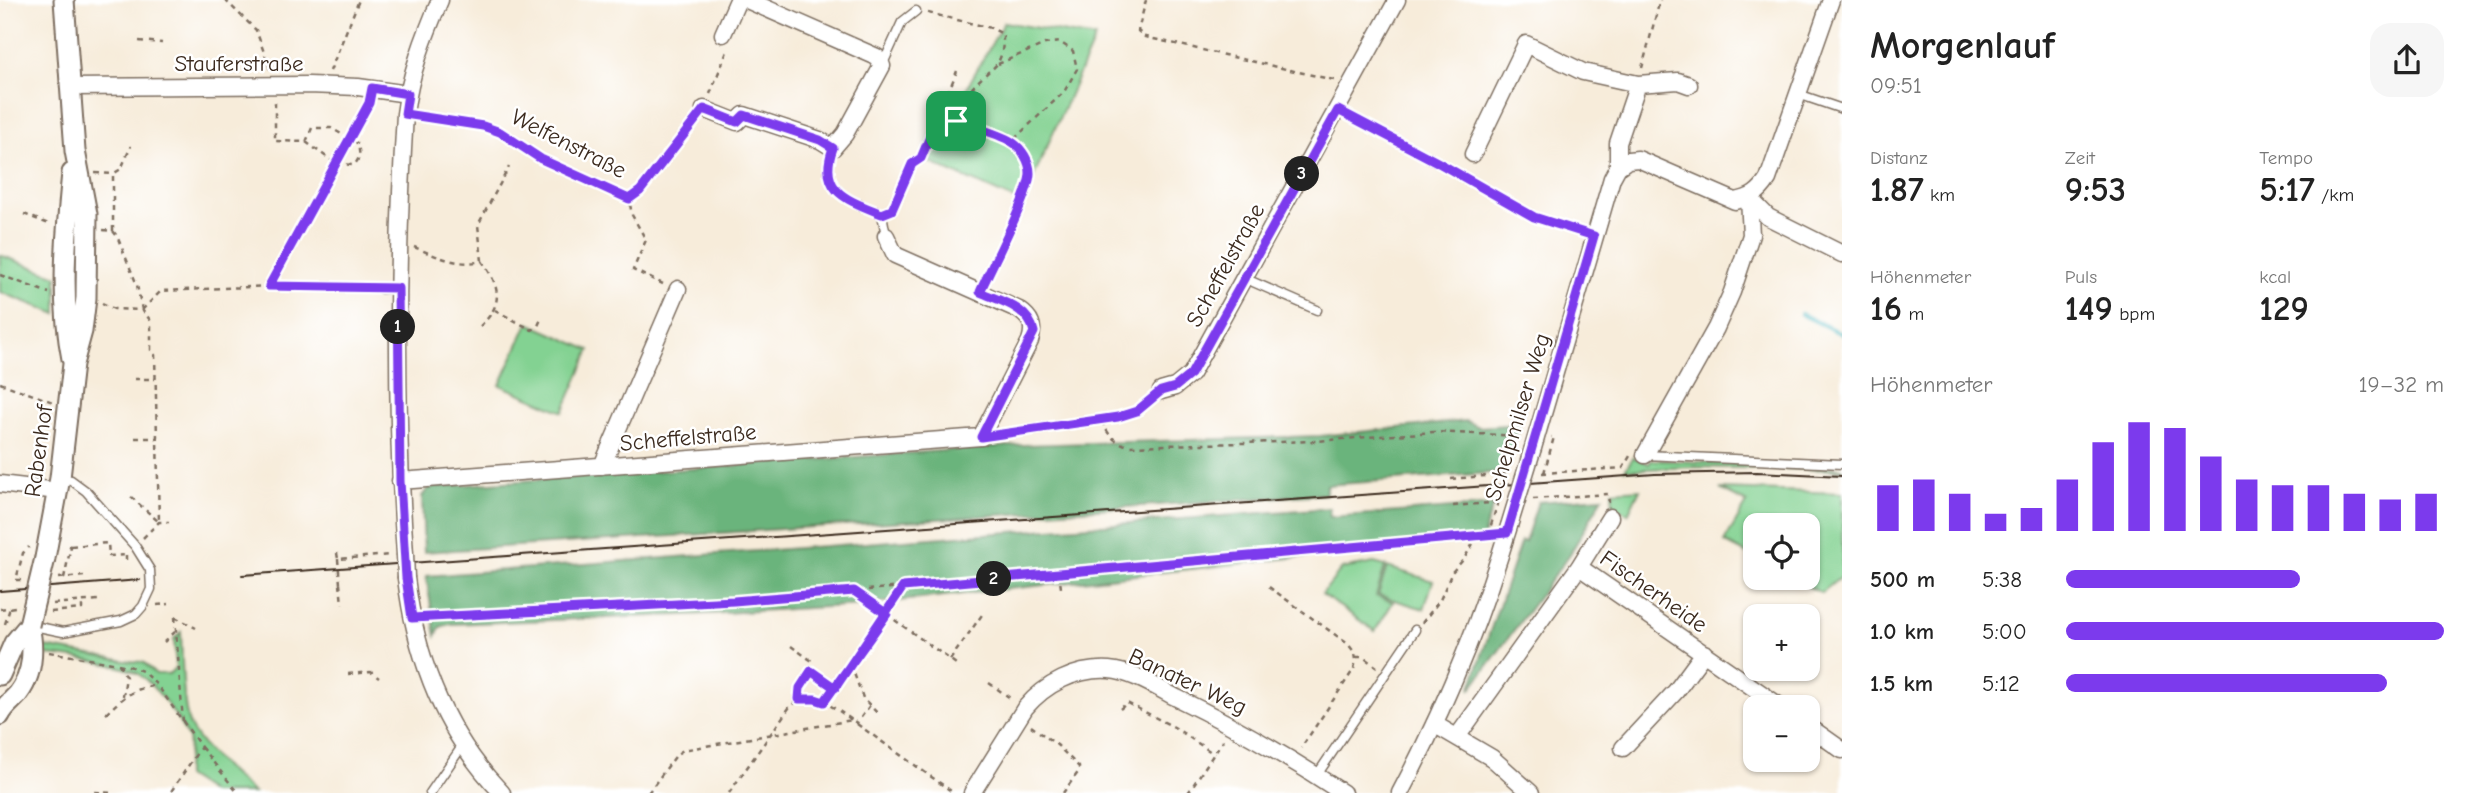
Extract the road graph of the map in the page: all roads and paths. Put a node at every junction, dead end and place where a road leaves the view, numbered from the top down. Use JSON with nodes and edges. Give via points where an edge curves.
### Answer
{"nodes":[{"id":1,"x":64,"y":0,"type":"edge"},
{"id":2,"x":225,"y":0,"type":"edge"},
{"id":3,"x":359,"y":0,"type":"edge"},
{"id":4,"x":440,"y":0,"type":"edge"},
{"id":5,"x":738,"y":0,"type":"edge"},
{"id":6,"x":747,"y":0,"type":"edge"},
{"id":7,"x":1146,"y":0,"type":"edge"},
{"id":8,"x":1397,"y":0,"type":"edge"},
{"id":9,"x":1660,"y":0,"type":"edge"},
{"id":10,"x":1830,"y":0,"type":"edge"},
{"id":11,"x":916,"y":11,"type":"joint"},
{"id":12,"x":723,"y":34,"type":"joint"},
{"id":13,"x":139,"y":41,"type":"dead end"},
{"id":14,"x":162,"y":43,"type":"dead end"},
{"id":15,"x":998,"y":64,"type":"junction"},
{"id":16,"x":882,"y":66,"type":"junction"},
{"id":17,"x":957,"y":71,"type":"dead end"},
{"id":18,"x":1638,"y":84,"type":"junction"},
{"id":19,"x":274,"y":85,"type":"junction"},
{"id":20,"x":1689,"y":85,"type":"dead end"},
{"id":21,"x":324,"y":86,"type":"junction"},
{"id":22,"x":1351,"y":86,"type":"junction"},
{"id":23,"x":70,"y":87,"type":"junction"},
{"id":24,"x":372,"y":88,"type":"junction"},
{"id":25,"x":408,"y":94,"type":"junction"},
{"id":26,"x":1798,"y":94,"type":"junction"},
{"id":27,"x":704,"y":109,"type":"junction"},
{"id":28,"x":1842,"y":109,"type":"edge"},
{"id":29,"x":1338,"y":110,"type":"junction"},
{"id":30,"x":405,"y":114,"type":"junction"},
{"id":31,"x":939,"y":115,"type":"junction"},
{"id":32,"x":956,"y":121,"type":"junction"},
{"id":33,"x":350,"y":138,"type":"junction"},
{"id":34,"x":1012,"y":141,"type":"junction"},
{"id":35,"x":306,"y":142,"type":"junction"},
{"id":36,"x":131,"y":146,"type":"dead end"},
{"id":37,"x":833,"y":148,"type":"junction"},
{"id":38,"x":1473,"y":154,"type":"dead end"},
{"id":39,"x":336,"y":163,"type":"junction"},
{"id":40,"x":1439,"y":163,"type":"joint"},
{"id":41,"x":509,"y":167,"type":"dead end"},
{"id":42,"x":1618,"y":167,"type":"junction"},
{"id":43,"x":93,"y":173,"type":"dead end"},
{"id":44,"x":113,"y":174,"type":"junction"},
{"id":45,"x":1749,"y":198,"type":"junction"},
{"id":46,"x":629,"y":199,"type":"junction"},
{"id":47,"x":24,"y":214,"type":"dead end"},
{"id":48,"x":882,"y":214,"type":"junction"},
{"id":49,"x":77,"y":229,"type":"junction"},
{"id":50,"x":113,"y":231,"type":"junction"},
{"id":51,"x":886,"y":236,"type":"joint"},
{"id":52,"x":1594,"y":236,"type":"junction"},
{"id":53,"x":398,"y":240,"type":"junction"},
{"id":54,"x":1842,"y":254,"type":"edge"},
{"id":55,"x":482,"y":261,"type":"junction"},
{"id":56,"x":0,"y":275,"type":"edge"},
{"id":57,"x":1244,"y":278,"type":"junction"},
{"id":58,"x":269,"y":286,"type":"junction"},
{"id":59,"x":389,"y":288,"type":"junction"},
{"id":60,"x":678,"y":289,"type":"joint"},
{"id":61,"x":980,"y":292,"type":"junction"},
{"id":62,"x":59,"y":297,"type":"dead end"},
{"id":63,"x":93,"y":299,"type":"dead end"},
{"id":64,"x":142,"y":310,"type":"junction"},
{"id":65,"x":495,"y":310,"type":"junction"},
{"id":66,"x":1317,"y":310,"type":"dead end"},
{"id":67,"x":541,"y":319,"type":"dead end"},
{"id":68,"x":478,"y":328,"type":"dead end"},
{"id":69,"x":134,"y":379,"type":"dead end"},
{"id":70,"x":156,"y":379,"type":"junction"},
{"id":71,"x":0,"y":383,"type":"edge"},
{"id":72,"x":1161,"y":391,"type":"joint"},
{"id":73,"x":69,"y":408,"type":"junction"},
{"id":74,"x":1102,"y":421,"type":"junction"},
{"id":75,"x":981,"y":437,"type":"junction"},
{"id":76,"x":135,"y":438,"type":"dead end"},
{"id":77,"x":157,"y":438,"type":"junction"},
{"id":78,"x":1535,"y":442,"type":"junction"},
{"id":79,"x":1551,"y":448,"type":"dead end"},
{"id":80,"x":1645,"y":455,"type":"junction"},
{"id":81,"x":1842,"y":464,"type":"edge"},
{"id":82,"x":602,"y":467,"type":"junction"},
{"id":83,"x":1507,"y":474,"type":"dead end"},
{"id":84,"x":1451,"y":479,"type":"dead end"},
{"id":85,"x":400,"y":481,"type":"junction"},
{"id":86,"x":0,"y":484,"type":"edge"},
{"id":87,"x":59,"y":484,"type":"junction"},
{"id":88,"x":131,"y":496,"type":"dead end"},
{"id":89,"x":1535,"y":499,"type":"dead end"},
{"id":90,"x":1498,"y":502,"type":"dead end"},
{"id":91,"x":1453,"y":506,"type":"dead end"},
{"id":92,"x":1497,"y":508,"type":"dead end"},
{"id":93,"x":1609,"y":517,"type":"joint"},
{"id":94,"x":159,"y":522,"type":"junction"},
{"id":95,"x":169,"y":522,"type":"dead end"},
{"id":96,"x":1508,"y":529,"type":"junction"},
{"id":97,"x":1478,"y":535,"type":"junction"},
{"id":98,"x":1488,"y":535,"type":"junction"},
{"id":99,"x":64,"y":545,"type":"dead end"},
{"id":100,"x":71,"y":546,"type":"junction"},
{"id":101,"x":135,"y":546,"type":"junction"},
{"id":102,"x":38,"y":551,"type":"junction"},
{"id":103,"x":337,"y":553,"type":"dead end"},
{"id":104,"x":405,"y":554,"type":"junction"},
{"id":105,"x":338,"y":559,"type":"junction"},
{"id":106,"x":126,"y":564,"type":"dead end"},
{"id":107,"x":1579,"y":566,"type":"junction"},
{"id":108,"x":1059,"y":573,"type":"junction"},
{"id":109,"x":85,"y":576,"type":"dead end"},
{"id":110,"x":16,"y":580,"type":"dead end"},
{"id":111,"x":903,"y":587,"type":"junction"},
{"id":112,"x":1269,"y":587,"type":"dead end"},
{"id":113,"x":1061,"y":588,"type":"dead end"},
{"id":114,"x":854,"y":591,"type":"junction"},
{"id":115,"x":98,"y":600,"type":"dead end"},
{"id":116,"x":82,"y":601,"type":"junction"},
{"id":117,"x":55,"y":604,"type":"dead end"},
{"id":118,"x":342,"y":604,"type":"dead end"},
{"id":119,"x":0,"y":608,"type":"edge"},
{"id":120,"x":52,"y":612,"type":"dead end"},
{"id":121,"x":984,"y":612,"type":"dead end"},
{"id":122,"x":887,"y":614,"type":"junction"},
{"id":123,"x":412,"y":618,"type":"junction"},
{"id":124,"x":29,"y":625,"type":"junction"},
{"id":125,"x":5,"y":627,"type":"dead end"},
{"id":126,"x":196,"y":628,"type":"dead end"},
{"id":127,"x":177,"y":630,"type":"junction"},
{"id":128,"x":1415,"y":630,"type":"joint"},
{"id":129,"x":164,"y":642,"type":"dead end"},
{"id":130,"x":791,"y":646,"type":"dead end"},
{"id":131,"x":42,"y":651,"type":"dead end"},
{"id":132,"x":1704,"y":653,"type":"junction"},
{"id":133,"x":1356,"y":657,"type":"junction"},
{"id":134,"x":950,"y":660,"type":"junction"},
{"id":135,"x":119,"y":664,"type":"junction"},
{"id":136,"x":851,"y":665,"type":"junction"},
{"id":137,"x":959,"y":666,"type":"dead end"},
{"id":138,"x":811,"y":671,"type":"junction"},
{"id":139,"x":348,"y":674,"type":"dead end"},
{"id":140,"x":1386,"y":674,"type":"junction"},
{"id":141,"x":0,"y":675,"type":"edge"},
{"id":142,"x":379,"y":678,"type":"dead end"},
{"id":143,"x":989,"y":683,"type":"dead end"},
{"id":144,"x":158,"y":686,"type":"junction"},
{"id":145,"x":835,"y":688,"type":"junction"},
{"id":146,"x":1764,"y":695,"type":"edge"},
{"id":147,"x":123,"y":696,"type":"junction"},
{"id":148,"x":799,"y":699,"type":"junction"},
{"id":149,"x":824,"y":702,"type":"junction"},
{"id":150,"x":870,"y":705,"type":"junction"},
{"id":151,"x":1,"y":707,"type":"edge"},
{"id":152,"x":1120,"y":709,"type":"dead end"},
{"id":153,"x":1022,"y":713,"type":"junction"},
{"id":154,"x":106,"y":714,"type":"dead end"},
{"id":155,"x":880,"y":715,"type":"dead end"},
{"id":156,"x":852,"y":720,"type":"junction"},
{"id":157,"x":183,"y":722,"type":"junction"},
{"id":158,"x":856,"y":723,"type":"junction"},
{"id":159,"x":1434,"y":724,"type":"junction"},
{"id":160,"x":1232,"y":725,"type":"junction"},
{"id":161,"x":1820,"y":734,"type":"edge"},
{"id":162,"x":770,"y":735,"type":"junction"},
{"id":163,"x":1457,"y":737,"type":"junction"},
{"id":164,"x":463,"y":745,"type":"junction"},
{"id":165,"x":201,"y":747,"type":"junction"},
{"id":166,"x":1623,"y":748,"type":"dead end"},
{"id":167,"x":1842,"y":750,"type":"edge"},
{"id":168,"x":1214,"y":754,"type":"junction"},
{"id":169,"x":1293,"y":761,"type":"junction"},
{"id":170,"x":1317,"y":775,"type":"junction"},
{"id":171,"x":95,"y":792,"type":"edge"},
{"id":172,"x":113,"y":793,"type":"edge"},
{"id":173,"x":170,"y":793,"type":"edge"},
{"id":174,"x":238,"y":793,"type":"edge"},
{"id":175,"x":430,"y":793,"type":"edge"},
{"id":176,"x":502,"y":793,"type":"edge"},
{"id":177,"x":648,"y":793,"type":"edge"},
{"id":178,"x":729,"y":793,"type":"edge"},
{"id":179,"x":954,"y":793,"type":"edge"},
{"id":180,"x":972,"y":793,"type":"edge"},
{"id":181,"x":1063,"y":793,"type":"edge"},
{"id":182,"x":1188,"y":793,"type":"edge"},
{"id":183,"x":1343,"y":793,"type":"edge"},
{"id":184,"x":1400,"y":793,"type":"edge"},
{"id":185,"x":1531,"y":793,"type":"edge"}],
"edges":[{"from":1,"to":23,"type":"street","name":"Rabenhof"},
{"from":2,"to":19,"type":"path","via":[[256,30]]},
{"from":3,"to":21,"type":"path"},
{"from":4,"to":25,"type":"street"},
{"from":5,"to":12,"type":"street"},
{"from":6,"to":16,"type":"street","via":[[877,57]]},
{"from":7,"to":22,"type":"path","via":[[1138,31],[1145,37]]},
{"from":8,"to":22,"type":"street","name":"Scheffelstraße"},
{"from":9,"to":18,"type":"path"},
{"from":10,"to":26,"type":"street"},
{"from":11,"to":15,"type":"path","via":[[1003,34]]},
{"from":11,"to":16,"type":"lane","via":[[902,22]]},
{"from":12,"to":27,"type":"path","via":[[730,44]]},
{"from":13,"to":14,"type":"path"},
{"from":15,"to":32,"type":"path","via":[[961,104]]},
{"from":15,"to":34,"type":"path","via":[[1060,42],[1073,51],[1077,69],[1064,92]]},
{"from":16,"to":37,"type":"street"},
{"from":17,"to":31,"type":"path"},
{"from":18,"to":20,"type":"street","via":[[1678,81]]},
{"from":18,"to":38,"type":"street","via":[[1584,72],[1526,44]]},
{"from":18,"to":42,"type":"street","name":"Schelpmilser Weg","via":[[1618,143]]},
{"from":19,"to":21,"type":"street","name":"Stauferstraße"},
{"from":19,"to":23,"type":"street","name":"Stauferstraße"},
{"from":19,"to":35,"type":"path","via":[[275,141]]},
{"from":21,"to":24,"type":"street","name":"Stauferstraße"},
{"from":22,"to":29,"type":"street","name":"Scheffelstraße"},
{"from":23,"to":49,"type":"street","name":"Rabenhof","via":[[75,151],[87,214]]},
{"from":24,"to":25,"type":"street","name":"Stauferstraße"},
{"from":24,"to":33,"type":"path"},
{"from":25,"to":30,"type":"street"},
{"from":26,"to":28,"type":"lane"},
{"from":26,"to":45,"type":"street","via":[[1768,179]]},
{"from":27,"to":37,"type":"street","via":[[737,122],[744,115]]},
{"from":27,"to":46,"type":"path"},
{"from":29,"to":40,"type":"lane"},
{"from":29,"to":57,"type":"street","name":"Scheffelstraße"},
{"from":30,"to":46,"type":"path","name":"Welfenstraße","via":[[500,132],[541,159]]},
{"from":30,"to":53,"type":"street"},
{"from":31,"to":32,"type":"path"},
{"from":31,"to":48,"type":"path","via":[[892,210]]},
{"from":32,"to":34,"type":"path"},
{"from":33,"to":35,"type":"path","via":[[331,128],[312,128]]},
{"from":33,"to":39,"type":"path"},
{"from":33,"to":39,"type":"path","via":[[360,151],[358,160]]},
{"from":34,"to":61,"type":"path","via":[[1028,164],[1029,181]]},
{"from":35,"to":39,"type":"path"},
{"from":36,"to":44,"type":"path","via":[[121,169]]},
{"from":37,"to":48,"type":"lane","via":[[829,175],[838,192],[844,199]]},
{"from":39,"to":58,"type":"path"},
{"from":40,"to":52,"type":"path","via":[[1534,217]]},
{"from":41,"to":55,"type":"path","via":[[478,225]]},
{"from":42,"to":45,"type":"street","via":[[1638,159],[1720,197]]},
{"from":42,"to":52,"type":"street","name":"Schelpmilser Weg"},
{"from":43,"to":44,"type":"path"},
{"from":44,"to":50,"type":"path"},
{"from":45,"to":54,"type":"street","via":[[1768,217]]},
{"from":45,"to":80,"type":"street","via":[[1751,235],[1732,292]]},
{"from":46,"to":60,"type":"path","via":[[646,240],[633,271]]},
{"from":47,"to":49,"type":"path"},
{"from":48,"to":51,"type":"lane"},
{"from":49,"to":50,"type":"path"},
{"from":49,"to":73,"type":"street","name":"Rabenhof","via":[[86,298]]},
{"from":50,"to":64,"type":"path","via":[[137,285]]},
{"from":51,"to":61,"type":"street","via":[[895,255]]},
{"from":52,"to":78,"type":"street","name":"Schelpmilser Weg"},
{"from":53,"to":55,"type":"path","via":[[449,261]]},
{"from":53,"to":59,"type":"street"},
{"from":55,"to":65,"type":"path","via":[[497,287]]},
{"from":56,"to":62,"type":"path"},
{"from":57,"to":66,"type":"lane"},
{"from":57,"to":72,"type":"street","name":"Scheffelstraße","via":[[1191,374]]},
{"from":58,"to":59,"type":"path"},
{"from":58,"to":64,"type":"path","via":[[161,291]]},
{"from":59,"to":85,"type":"street"},
{"from":60,"to":82,"type":"street"},
{"from":61,"to":75,"type":"street","via":[[1019,310],[1034,332]]},
{"from":63,"to":64,"type":"path","via":[[114,309]]},
{"from":64,"to":70,"type":"path","via":[[151,321]]},
{"from":65,"to":67,"type":"path","via":[[533,330]]},
{"from":65,"to":68,"type":"path"},
{"from":69,"to":70,"type":"path"},
{"from":70,"to":77,"type":"path"},
{"from":71,"to":73,"type":"path"},
{"from":72,"to":74,"type":"path","via":[[1137,411]]},
{"from":73,"to":87,"type":"street","name":"Rabenhof"},
{"from":74,"to":75,"type":"path"},
{"from":74,"to":78,"type":"path","via":[[1108,436],[1128,446],[1315,441],[1434,432]]},
{"from":75,"to":82,"type":"street","name":"Scheffelstraße"},
{"from":76,"to":77,"type":"path"},
{"from":77,"to":94,"type":"path"},
{"from":78,"to":96,"type":"street","name":"Schelpmilser Weg","bridge":true},
{"from":79,"to":80,"type":"path","via":[[1544,473],[1623,468],[1631,455]]},
{"from":80,"to":81,"type":"lane"},
{"from":82,"to":85,"type":"street","name":"Scheffelstraße"},
{"from":83,"to":84,"type":"path"},
{"from":85,"to":104,"type":"street"},
{"from":86,"to":87,"type":"street"},
{"from":87,"to":101,"type":"lane","via":[[71,480],[86,491]]},
{"from":87,"to":102,"type":"street","name":"Rabenhof"},
{"from":88,"to":94,"type":"path"},
{"from":89,"to":93,"type":"path","via":[[1608,494]]},
{"from":90,"to":91,"type":"path"},
{"from":92,"to":98,"type":"path"},
{"from":93,"to":107,"type":"street"},
{"from":94,"to":95,"type":"path"},
{"from":94,"to":101,"type":"path"},
{"from":96,"to":98,"type":"path"},
{"from":96,"to":159,"type":"street","name":"Schelpmilser Weg"},
{"from":97,"to":98,"type":"path"},
{"from":97,"to":108,"type":"path"},
{"from":97,"to":128,"type":"path","via":[[1456,565],[1440,600]]},
{"from":99,"to":100,"type":"path"},
{"from":100,"to":106,"type":"path","via":[[108,543],[109,556],[126,555]]},
{"from":100,"to":109,"type":"path","via":[[62,578]]},
{"from":101,"to":124,"type":"lane","via":[[152,579],[148,598],[136,614],[63,632]]},
{"from":102,"to":110,"type":"path","via":[[23,553]]},
{"from":102,"to":124,"type":"street","name":"Rabenhof","bridge":true},
{"from":103,"to":105,"type":"path"},
{"from":104,"to":105,"type":"path"},
{"from":104,"to":123,"type":"street","bridge":true},
{"from":105,"to":118,"type":"path","bridge":true},
{"from":107,"to":132,"type":"street","name":"Fischerheide"},
{"from":107,"to":163,"type":"street"},
{"from":108,"to":111,"type":"path"},
{"from":108,"to":113,"type":"path"},
{"from":111,"to":114,"type":"path"},
{"from":111,"to":122,"type":"path"},
{"from":112,"to":133,"type":"path","via":[[1338,635]]},
{"from":114,"to":122,"type":"path"},
{"from":114,"to":123,"type":"path"},
{"from":115,"to":116,"type":"path"},
{"from":116,"to":117,"type":"path"},
{"from":116,"to":120,"type":"path","via":[[82,609]]},
{"from":119,"to":125,"type":"path","via":[[10,608]]},
{"from":121,"to":134,"type":"path"},
{"from":122,"to":134,"type":"path"},
{"from":122,"to":136,"type":"path"},
{"from":123,"to":164,"type":"street","via":[[431,684]]},
{"from":124,"to":141,"type":"street","name":"Rabenhof","via":[[14,643]]},
{"from":124,"to":151,"type":"street","name":"Rabenhof","via":[[33,654],[29,673],[16,695]]},
{"from":126,"to":127,"type":"path","via":[[175,617]]},
{"from":127,"to":129,"type":"path"},
{"from":127,"to":157,"type":"path"},
{"from":128,"to":140,"type":"lane"},
{"from":130,"to":138,"type":"path","via":[[812,661]]},
{"from":131,"to":135,"type":"path"},
{"from":132,"to":146,"type":"street","name":"Fischerheide"},
{"from":132,"to":166,"type":"street","name":"Fischerheide"},
{"from":133,"to":140,"type":"path"},
{"from":133,"to":169,"type":"path","via":[[1354,670]]},
{"from":134,"to":137,"type":"path"},
{"from":135,"to":144,"type":"path","via":[[142,671]]},
{"from":135,"to":147,"type":"path","via":[[126,677]]},
{"from":136,"to":145,"type":"path"},
{"from":136,"to":150,"type":"path"},
{"from":138,"to":145,"type":"path"},
{"from":138,"to":148,"type":"path"},
{"from":139,"to":142,"type":"path","via":[[371,672]]},
{"from":140,"to":170,"type":"lane"},
{"from":143,"to":153,"type":"path"},
{"from":144,"to":147,"type":"path"},
{"from":144,"to":157,"type":"path"},
{"from":145,"to":149,"type":"path"},
{"from":147,"to":154,"type":"path"},
{"from":148,"to":149,"type":"path"},
{"from":148,"to":162,"type":"path"},
{"from":149,"to":156,"type":"path"},
{"from":150,"to":155,"type":"path"},
{"from":150,"to":158,"type":"path"},
{"from":152,"to":168,"type":"path","via":[[1127,703]]},
{"from":153,"to":160,"type":"street","name":"Banater Weg","via":[[1046,687],[1063,678],[1106,670],[1134,676]]},
{"from":153,"to":180,"type":"street","name":"Banater Weg"},
{"from":153,"to":181,"type":"path","via":[[1079,767]]},
{"from":156,"to":158,"type":"path"},
{"from":156,"to":162,"type":"path"},
{"from":157,"to":165,"type":"path"},
{"from":158,"to":179,"type":"path"},
{"from":159,"to":163,"type":"street"},
{"from":159,"to":184,"type":"street","name":"Schelpmilser Weg"},
{"from":160,"to":168,"type":"path"},
{"from":160,"to":169,"type":"street","name":"Banater Weg"},
{"from":161,"to":167,"type":"street"},
{"from":162,"to":177,"type":"path","via":[[683,750]]},
{"from":162,"to":178,"type":"path"},
{"from":163,"to":185,"type":"street","via":[[1508,770]]},
{"from":164,"to":175,"type":"lane"},
{"from":164,"to":176,"type":"street"},
{"from":165,"to":173,"type":"path"},
{"from":165,"to":174,"type":"path"},
{"from":168,"to":182,"type":"path"},
{"from":169,"to":170,"type":"street","name":"Banater Weg"},
{"from":170,"to":183,"type":"street","name":"Banater Weg"},
{"from":171,"to":172,"type":"path"}]}
